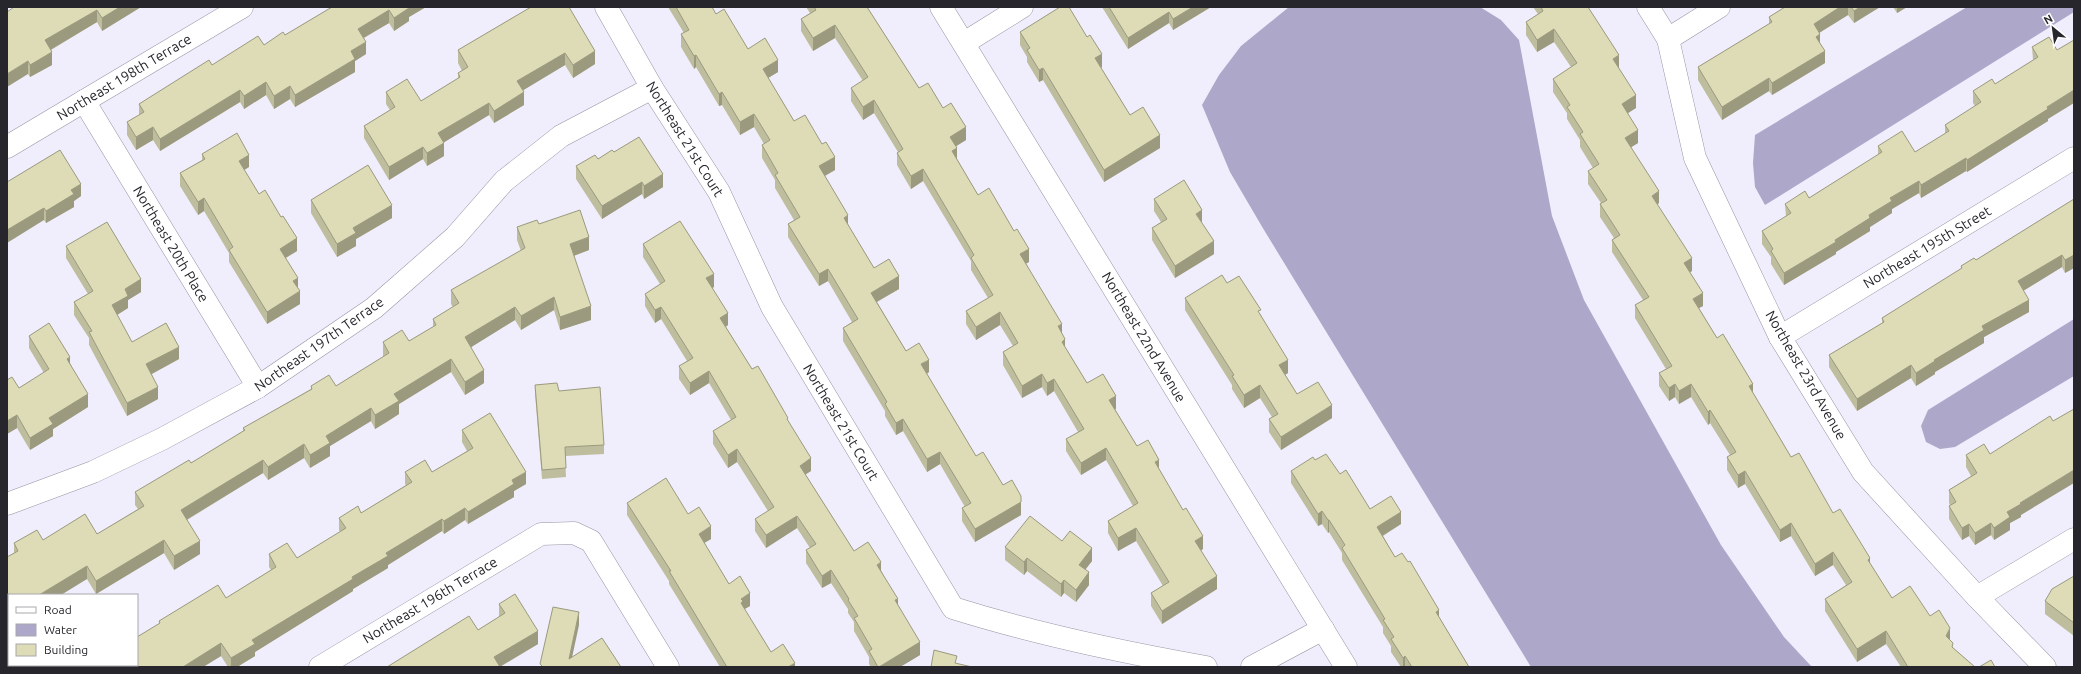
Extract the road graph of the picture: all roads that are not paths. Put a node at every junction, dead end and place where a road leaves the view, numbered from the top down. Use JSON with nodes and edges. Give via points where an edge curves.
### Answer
{"nodes":[{"id":1,"x":242,"y":7,"type":"edge"},
{"id":2,"x":606,"y":7,"type":"edge"},
{"id":3,"x":941,"y":7,"type":"edge"},
{"id":4,"x":1022,"y":7,"type":"edge"},
{"id":5,"x":1648,"y":7,"type":"edge"},
{"id":6,"x":1719,"y":7,"type":"edge"},
{"id":7,"x":1668,"y":39,"type":"junction"},
{"id":8,"x":964,"y":43,"type":"junction"},
{"id":9,"x":652,"y":88,"type":"junction"},
{"id":10,"x":84,"y":101,"type":"junction"},
{"id":11,"x":7,"y":147,"type":"edge"},
{"id":12,"x":2074,"y":158,"type":"edge"},
{"id":13,"x":1780,"y":337,"type":"junction"},
{"id":14,"x":258,"y":387,"type":"junction"},
{"id":15,"x":7,"y":504,"type":"edge"},
{"id":16,"x":2074,"y":539,"type":"edge"},
{"id":17,"x":1977,"y":597,"type":"junction"},
{"id":18,"x":1323,"y":629,"type":"junction"},
{"id":19,"x":320,"y":667,"type":"edge"},
{"id":20,"x":668,"y":667,"type":"edge"},
{"id":21,"x":1206,"y":667,"type":"edge"},
{"id":22,"x":1252,"y":667,"type":"edge"},
{"id":23,"x":1346,"y":667,"type":"edge"},
{"id":24,"x":2044,"y":667,"type":"edge"}],
"edges":[{"from":1,"to":10,"type":"street","name":"Northeast 198th Terrace"},
{"from":2,"to":9,"type":"street","name":"Northeast 21st Court"},
{"from":3,"to":8,"type":"street","name":"Northeast 22nd Avenue"},
{"from":4,"to":8,"type":"street"},
{"from":5,"to":7,"type":"street","name":"Northeast 23rd Avenue"},
{"from":6,"to":7,"type":"street"},
{"from":7,"to":13,"type":"street","name":"Northeast 23rd Avenue","via":[[1695,158]]},
{"from":8,"to":18,"type":"street","name":"Northeast 22nd Avenue"},
{"from":9,"to":14,"type":"street","name":"Northeast 197th Terrace","via":[[561,136],[504,181],[455,237],[374,308]]},
{"from":9,"to":21,"type":"street","name":"Northeast 21st Court","via":[[720,192],[772,307],[953,608],[1014,627]]},
{"from":10,"to":11,"type":"street","name":"Northeast 198th Terrace"},
{"from":10,"to":14,"type":"street","name":"Northeast 20th Place"},
{"from":12,"to":13,"type":"street","name":"Northeast 195th Street"},
{"from":13,"to":17,"type":"street","name":"Northeast 23rd Avenue","via":[[1862,472]]},
{"from":14,"to":15,"type":"street","name":"Northeast 197th Terrace","via":[[162,439],[93,472]]},
{"from":16,"to":17,"type":"street"},
{"from":17,"to":24,"type":"street","name":"Northeast 23rd Avenue"},
{"from":18,"to":22,"type":"street"},
{"from":18,"to":23,"type":"street","name":"Northeast 22nd Avenue"},
{"from":19,"to":20,"type":"street","name":"Northeast 196th Terrace","via":[[541,534],[574,533],[591,541]]}]}
